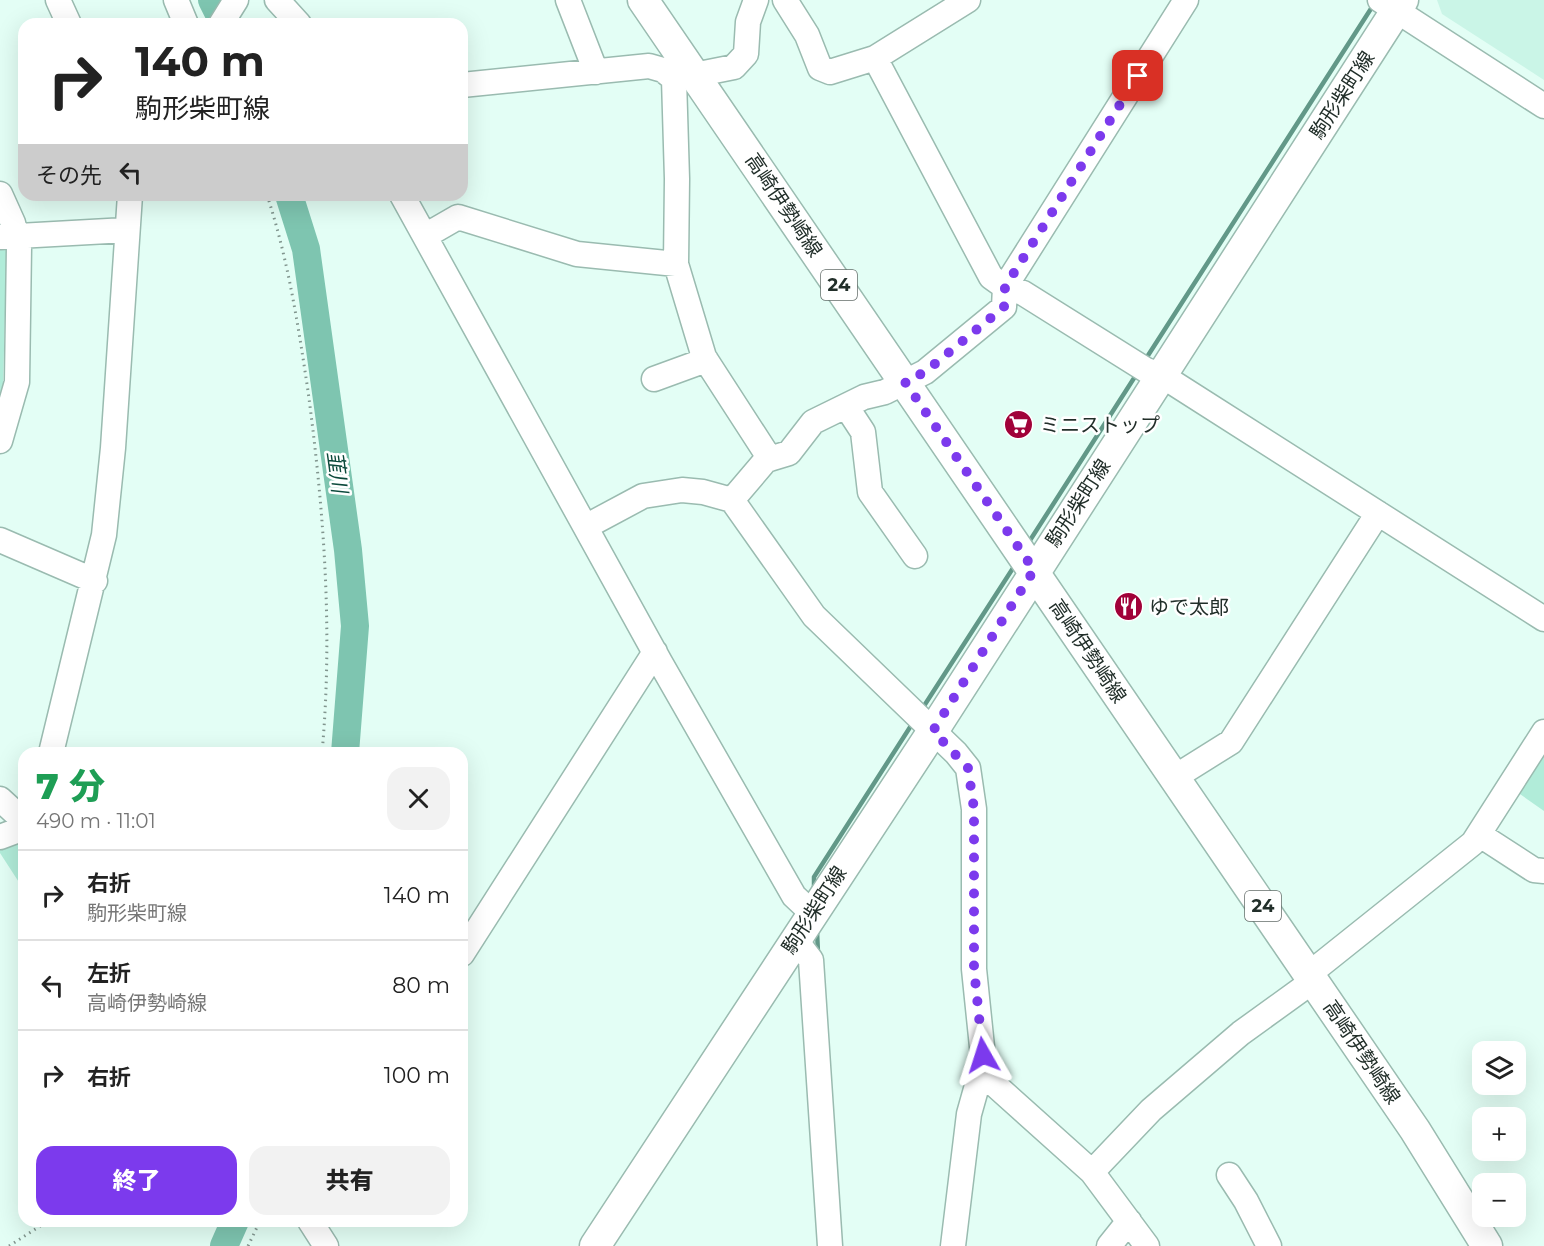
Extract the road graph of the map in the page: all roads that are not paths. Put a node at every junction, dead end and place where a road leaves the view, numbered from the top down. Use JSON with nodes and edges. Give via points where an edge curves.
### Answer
{"nodes":[{"id":1,"x":58,"y":0,"type":"edge"},
{"id":2,"x":176,"y":0,"type":"edge"},
{"id":3,"x":277,"y":0,"type":"edge"},
{"id":4,"x":568,"y":0,"type":"edge"},
{"id":5,"x":643,"y":0,"type":"edge"},
{"id":6,"x":756,"y":0,"type":"edge"},
{"id":7,"x":785,"y":0,"type":"edge"},
{"id":8,"x":968,"y":0,"type":"edge"},
{"id":9,"x":1186,"y":0,"type":"edge"},
{"id":10,"x":1393,"y":4,"type":"edge"},
{"id":11,"x":66,"y":18,"type":"edge"},
{"id":12,"x":184,"y":18,"type":"edge"},
{"id":13,"x":294,"y":18,"type":"edge"},
{"id":14,"x":875,"y":58,"type":"junction"},
{"id":15,"x":596,"y":72,"type":"junction"},
{"id":16,"x":685,"y":77,"type":"junction"},
{"id":17,"x":468,"y":84,"type":"edge"},
{"id":18,"x":1544,"y":106,"type":"edge"},
{"id":19,"x":0,"y":194,"type":"edge"},
{"id":20,"x":129,"y":201,"type":"edge"},
{"id":21,"x":405,"y":201,"type":"edge"},
{"id":22,"x":126,"y":230,"type":"junction"},
{"id":23,"x":425,"y":236,"type":"junction"},
{"id":24,"x":9,"y":237,"type":"edge"},
{"id":25,"x":676,"y":264,"type":"junction"},
{"id":26,"x":1005,"y":287,"type":"junction"},
{"id":27,"x":706,"y":360,"type":"junction"},
{"id":28,"x":1161,"y":375,"type":"junction"},
{"id":29,"x":654,"y":379,"type":"dead end"},
{"id":30,"x":905,"y":382,"type":"junction"},
{"id":31,"x":846,"y":406,"type":"junction"},
{"id":32,"x":5,"y":407,"type":"edge"},
{"id":33,"x":0,"y":441,"type":"edge"},
{"id":34,"x":770,"y":459,"type":"junction"},
{"id":35,"x":732,"y":500,"type":"junction"},
{"id":36,"x":1378,"y":513,"type":"junction"},
{"id":37,"x":587,"y":526,"type":"junction"},
{"id":38,"x":0,"y":540,"type":"edge"},
{"id":39,"x":915,"y":556,"type":"dead end"},
{"id":40,"x":1034,"y":570,"type":"junction"},
{"id":41,"x":95,"y":581,"type":"junction"},
{"id":42,"x":1544,"y":619,"type":"edge"},
{"id":43,"x":655,"y":652,"type":"junction"},
{"id":44,"x":933,"y":731,"type":"junction"},
{"id":45,"x":1544,"y":732,"type":"edge"},
{"id":46,"x":53,"y":747,"type":"edge"},
{"id":47,"x":1174,"y":777,"type":"junction"},
{"id":48,"x":0,"y":799,"type":"edge"},
{"id":49,"x":18,"y":816,"type":"edge"},
{"id":50,"x":18,"y":830,"type":"edge"},
{"id":51,"x":1480,"y":835,"type":"junction"},
{"id":52,"x":0,"y":837,"type":"edge"},
{"id":53,"x":1544,"y":871,"type":"edge"},
{"id":54,"x":811,"y":912,"type":"junction"},
{"id":55,"x":795,"y":939,"type":"junction"},
{"id":56,"x":468,"y":945,"type":"edge"},
{"id":57,"x":1311,"y":978,"type":"junction"},
{"id":58,"x":985,"y":1076,"type":"junction"},
{"id":59,"x":1092,"y":1172,"type":"junction"},
{"id":60,"x":1229,"y":1175,"type":"dead end"},
{"id":61,"x":1129,"y":1221,"type":"junction"},
{"id":62,"x":313,"y":1227,"type":"edge"},
{"id":63,"x":326,"y":1246,"type":"edge"},
{"id":64,"x":595,"y":1246,"type":"edge"},
{"id":65,"x":830,"y":1246,"type":"edge"},
{"id":66,"x":953,"y":1246,"type":"edge"},
{"id":67,"x":1109,"y":1246,"type":"edge"},
{"id":68,"x":1147,"y":1246,"type":"edge"},
{"id":69,"x":1269,"y":1246,"type":"edge"},
{"id":70,"x":1487,"y":1246,"type":"edge"}],
"edges":[{"from":1,"to":11,"type":"street"},
{"from":2,"to":12,"type":"street"},
{"from":3,"to":13,"type":"street"},
{"from":4,"to":15,"type":"street"},
{"from":5,"to":16,"type":"main road","name":"高崎伊勢崎線","number":"24"},
{"from":6,"to":16,"type":"street","via":[[748,22],[746,54],[734,67]]},
{"from":7,"to":14,"type":"street","via":[[807,36],[820,68],[830,72]]},
{"from":8,"to":14,"type":"street"},
{"from":9,"to":26,"type":"street"},
{"from":10,"to":18,"type":"street"},
{"from":10,"to":28,"type":"main road","name":"駒形柴町線"},
{"from":14,"to":26,"type":"street","via":[[991,277]]},
{"from":15,"to":16,"type":"street","via":[[650,66]]},
{"from":15,"to":17,"type":"street"},
{"from":16,"to":25,"type":"street","via":[[677,179]]},
{"from":16,"to":30,"type":"main road","name":"高崎伊勢崎線","number":"24"},
{"from":19,"to":24,"type":"street"},
{"from":20,"to":22,"type":"street"},
{"from":21,"to":23,"type":"street"},
{"from":22,"to":24,"type":"street"},
{"from":22,"to":41,"type":"street","via":[[113,448]]},
{"from":23,"to":25,"type":"street","via":[[458,217],[577,254]]},
{"from":23,"to":37,"type":"street"},
{"from":24,"to":32,"type":"street","via":[[17,382]]},
{"from":25,"to":27,"type":"street"},
{"from":26,"to":28,"type":"street","via":[[1023,293],[1146,370]]},
{"from":26,"to":30,"type":"street","via":[[1004,307],[925,372]]},
{"from":27,"to":29,"type":"street"},
{"from":27,"to":34,"type":"street"},
{"from":28,"to":36,"type":"street"},
{"from":28,"to":40,"type":"main road","name":"駒形柴町線"},
{"from":30,"to":31,"type":"street"},
{"from":30,"to":40,"type":"main road","name":"高崎伊勢崎線","number":"24"},
{"from":31,"to":34,"type":"street","via":[[813,422],[789,453]]},
{"from":31,"to":39,"type":"street","via":[[863,432],[870,492]]},
{"from":32,"to":33,"type":"street"},
{"from":34,"to":35,"type":"street"},
{"from":35,"to":37,"type":"street","via":[[682,490],[643,496]]},
{"from":35,"to":44,"type":"street","via":[[814,616]]},
{"from":36,"to":42,"type":"street"},
{"from":36,"to":47,"type":"street","via":[[1231,742]]},
{"from":37,"to":43,"type":"street"},
{"from":38,"to":41,"type":"street"},
{"from":40,"to":44,"type":"main road","name":"駒形柴町線"},
{"from":40,"to":47,"type":"main road","name":"高崎伊勢崎線","number":"24"},
{"from":41,"to":46,"type":"street"},
{"from":43,"to":54,"type":"street","via":[[794,896]]},
{"from":43,"to":56,"type":"street"},
{"from":44,"to":54,"type":"main road","name":"駒形柴町線"},
{"from":44,"to":58,"type":"street","via":[[968,768],[974,809],[974,969]]},
{"from":45,"to":51,"type":"street"},
{"from":47,"to":57,"type":"main road","name":"高崎伊勢崎線","number":"24"},
{"from":48,"to":49,"type":"street"},
{"from":50,"to":52,"type":"street"},
{"from":51,"to":53,"type":"street","via":[[1534,870]]},
{"from":51,"to":57,"type":"street"},
{"from":54,"to":55,"type":"main road","name":"駒形柴町線"},
{"from":55,"to":64,"type":"main road","name":"駒形柴町線"},
{"from":55,"to":65,"type":"street","via":[[811,960]]},
{"from":57,"to":59,"type":"street","via":[[1151,1110]]},
{"from":57,"to":70,"type":"main road","name":"高崎伊勢崎線","number":"24","via":[[1415,1130]]},
{"from":58,"to":59,"type":"street"},
{"from":58,"to":66,"type":"street","via":[[978,1082],[969,1114]]},
{"from":59,"to":61,"type":"street"},
{"from":60,"to":69,"type":"street"},
{"from":61,"to":67,"type":"street"},
{"from":61,"to":68,"type":"street"},
{"from":62,"to":63,"type":"street"}]}
